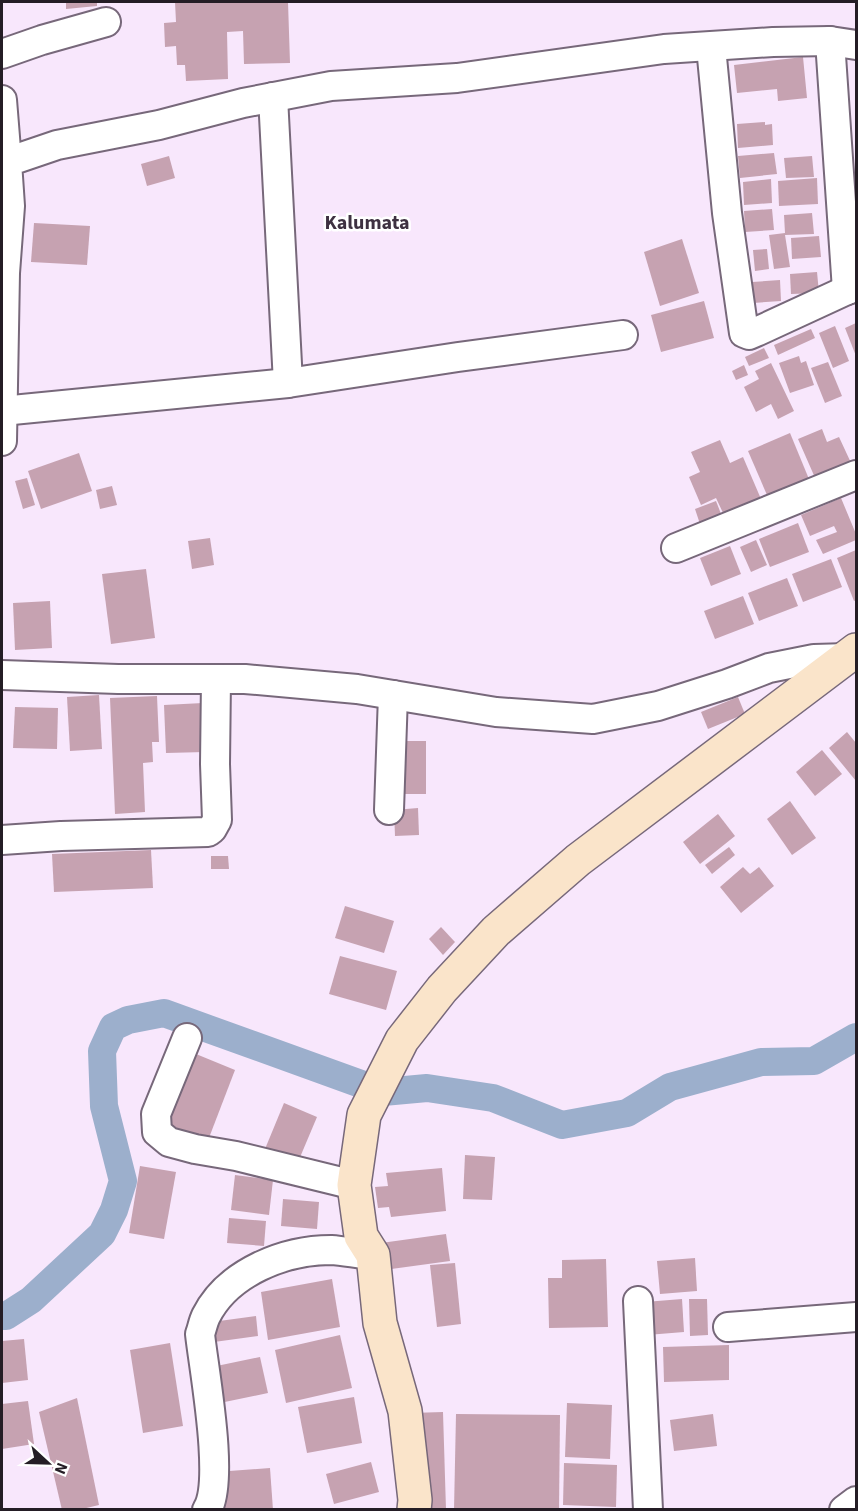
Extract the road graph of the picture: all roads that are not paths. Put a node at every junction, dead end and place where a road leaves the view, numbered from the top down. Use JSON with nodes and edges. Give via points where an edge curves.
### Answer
{"nodes":[{"id":1,"x":106,"y":21,"type":"dead end"},
{"id":2,"x":843,"y":43,"type":"edge"},
{"id":3,"x":711,"y":47,"type":"junction"},
{"id":4,"x":2,"y":54,"type":"edge"},
{"id":5,"x":273,"y":97,"type":"junction"},
{"id":6,"x":2,"y":100,"type":"edge"},
{"id":7,"x":7,"y":162,"type":"junction"},
{"id":8,"x":852,"y":288,"type":"edge"},
{"id":9,"x":623,"y":335,"type":"dead end"},
{"id":10,"x":288,"y":383,"type":"junction"},
{"id":11,"x":2,"y":411,"type":"edge"},
{"id":12,"x":2,"y":441,"type":"edge"},
{"id":13,"x":856,"y":475,"type":"edge"},
{"id":14,"x":676,"y":548,"type":"dead end"},
{"id":15,"x":852,"y":654,"type":"edge"},
{"id":16,"x":2,"y":675,"type":"edge"},
{"id":17,"x":216,"y":679,"type":"junction"},
{"id":18,"x":393,"y":695,"type":"junction"},
{"id":19,"x":389,"y":810,"type":"dead end"},
{"id":20,"x":2,"y":840,"type":"edge"},
{"id":21,"x":187,"y":1038,"type":"dead end"},
{"id":22,"x":354,"y":1185,"type":"junction"},
{"id":23,"x":373,"y":1255,"type":"junction"},
{"id":24,"x":638,"y":1301,"type":"dead end"},
{"id":25,"x":856,"y":1312,"type":"edge"},
{"id":26,"x":728,"y":1327,"type":"dead end"},
{"id":27,"x":856,"y":1501,"type":"edge"},
{"id":28,"x":207,"y":1509,"type":"edge"},
{"id":29,"x":414,"y":1509,"type":"edge"},
{"id":30,"x":648,"y":1509,"type":"edge"},
{"id":31,"x":844,"y":1509,"type":"edge"}],
"edges":[{"from":1,"to":4,"type":"street"},
{"from":2,"to":3,"type":"street","via":[[773,42]]},
{"from":2,"to":8,"type":"street"},
{"from":3,"to":5,"type":"street","via":[[664,49],[457,78],[331,86]]},
{"from":3,"to":8,"type":"street","via":[[727,213],[744,333],[749,335]]},
{"from":5,"to":7,"type":"street","via":[[57,145]]},
{"from":5,"to":10,"type":"street"},
{"from":6,"to":7,"type":"street"},
{"from":7,"to":11,"type":"street","via":[[10,206]]},
{"from":9,"to":10,"type":"street"},
{"from":10,"to":11,"type":"street"},
{"from":11,"to":12,"type":"street"},
{"from":13,"to":14,"type":"street"},
{"from":15,"to":18,"type":"street","via":[[769,668],[658,706],[593,719],[496,712]]},
{"from":15,"to":22,"type":"street","via":[[578,860],[496,931],[442,989],[402,1040],[364,1115]]},
{"from":16,"to":17,"type":"street"},
{"from":17,"to":18,"type":"street"},
{"from":17,"to":20,"type":"street","via":[[217,820],[212,829]]},
{"from":18,"to":19,"type":"street"},
{"from":21,"to":22,"type":"street","via":[[156,1114],[156,1132],[169,1142],[195,1149]]},
{"from":22,"to":23,"type":"street","via":[[361,1236]]},
{"from":23,"to":28,"type":"street","via":[[331,1250],[260,1265],[242,1276],[205,1317],[200,1334],[215,1485]]},
{"from":23,"to":29,"type":"street","via":[[380,1323],[405,1411]]},
{"from":24,"to":30,"type":"street"},
{"from":25,"to":26,"type":"street"},
{"from":27,"to":31,"type":"street"}]}
